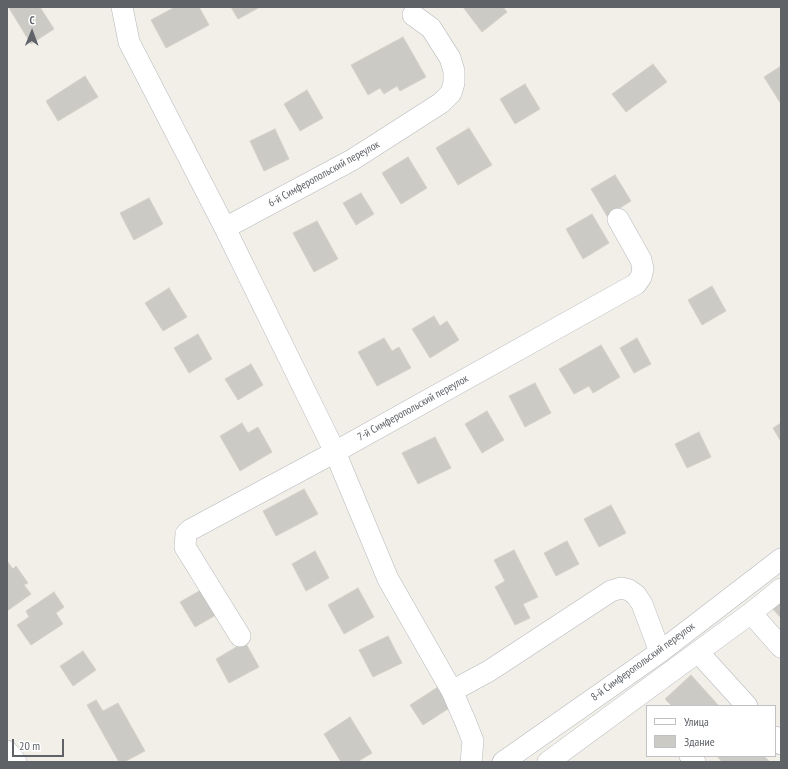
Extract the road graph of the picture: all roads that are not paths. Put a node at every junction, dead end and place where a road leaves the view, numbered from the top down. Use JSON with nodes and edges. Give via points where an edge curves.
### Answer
{"nodes":[{"id":1,"x":122,"y":7,"type":"edge"},
{"id":2,"x":413,"y":15,"type":"dead end"},
{"id":3,"x":618,"y":219,"type":"dead end"},
{"id":4,"x":225,"y":228,"type":"junction"},
{"id":5,"x":334,"y":452,"type":"junction"},
{"id":6,"x":781,"y":560,"type":"edge"},
{"id":7,"x":781,"y":589,"type":"edge"},
{"id":8,"x":751,"y":613,"type":"junction"},
{"id":9,"x":240,"y":636,"type":"dead end"},
{"id":10,"x":781,"y":647,"type":"edge"},
{"id":11,"x":660,"y":652,"type":"junction"},
{"id":12,"x":698,"y":652,"type":"junction"},
{"id":13,"x":452,"y":691,"type":"junction"},
{"id":14,"x":643,"y":700,"type":"edge"},
{"id":15,"x":746,"y":705,"type":"edge"},
{"id":16,"x":7,"y":751,"type":"edge"},
{"id":17,"x":555,"y":760,"type":"edge"},
{"id":18,"x":16,"y":762,"type":"edge"},
{"id":19,"x":471,"y":762,"type":"edge"},
{"id":20,"x":503,"y":762,"type":"edge"}],
"edges":[{"from":1,"to":4,"type":"street","via":[[129,42]]},
{"from":2,"to":4,"type":"street","name":"6-й Симферопольский переулок","via":[[432,28],[450,58],[454,71],[451,93],[441,103],[352,160]]},
{"from":3,"to":5,"type":"street","name":"7-й Симферопольский переулок","via":[[641,260],[641,277],[636,284]]},
{"from":4,"to":5,"type":"street"},
{"from":5,"to":9,"type":"street","name":"7-й Симферопольский переулок","via":[[186,534],[185,547]]},
{"from":5,"to":13,"type":"street","via":[[388,579]]},
{"from":6,"to":11,"type":"street","name":"8-й Симферопольский переулок"},
{"from":7,"to":8,"type":"street"},
{"from":8,"to":10,"type":"street"},
{"from":8,"to":12,"type":"street"},
{"from":11,"to":13,"type":"street","via":[[642,604],[636,595],[621,588],[611,591],[489,671]]},
{"from":11,"to":20,"type":"street","name":"8-й Симферопольский переулок"},
{"from":12,"to":14,"type":"street"},
{"from":12,"to":15,"type":"street"},
{"from":13,"to":19,"type":"street","via":[[473,741]]},
{"from":14,"to":17,"type":"street"},
{"from":16,"to":18,"type":"street"}]}
